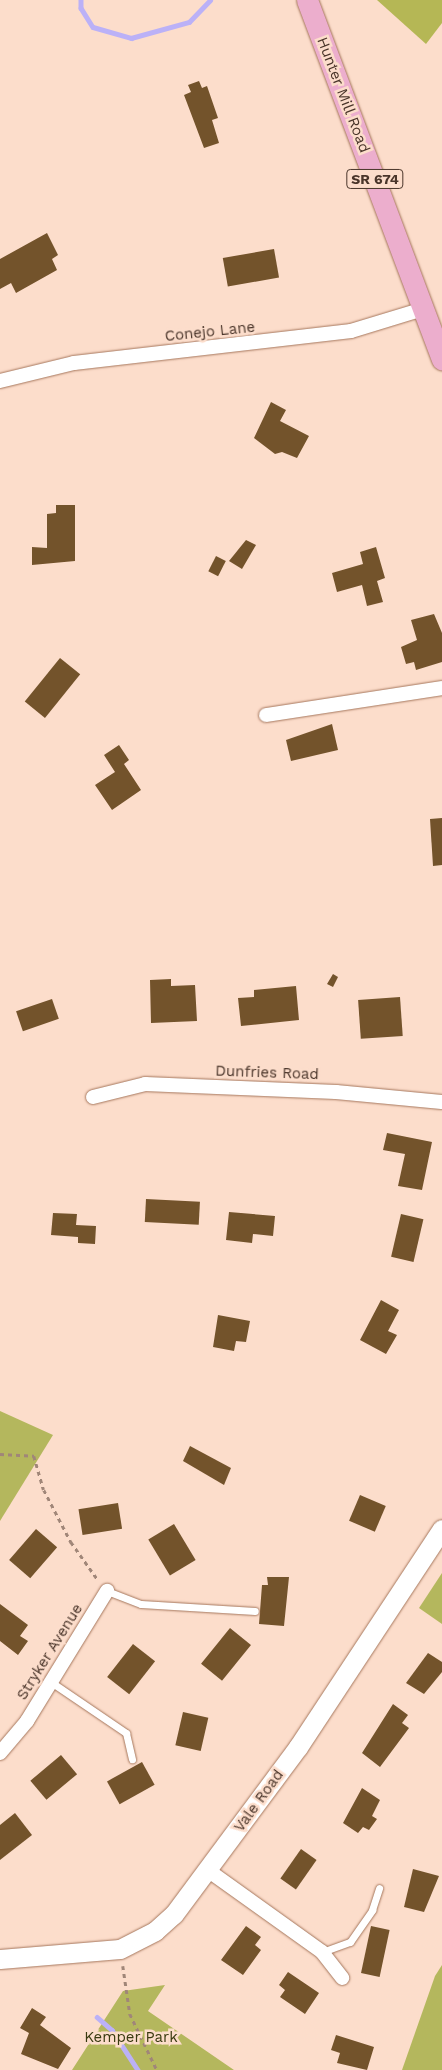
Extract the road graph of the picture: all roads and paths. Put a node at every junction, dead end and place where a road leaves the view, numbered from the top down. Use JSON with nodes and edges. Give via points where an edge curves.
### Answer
{"nodes":[{"id":1,"x":307,"y":0,"type":"edge"},
{"id":2,"x":423,"y":309,"type":"junction"},
{"id":3,"x":442,"y":359,"type":"edge"},
{"id":4,"x":0,"y":381,"type":"edge"},
{"id":5,"x":442,"y":688,"type":"edge"},
{"id":6,"x":266,"y":715,"type":"dead end"},
{"id":7,"x":93,"y":1097,"type":"dead end"},
{"id":8,"x":442,"y":1102,"type":"edge"},
{"id":9,"x":0,"y":1454,"type":"edge"},
{"id":10,"x":442,"y":1529,"type":"edge"},
{"id":11,"x":107,"y":1591,"type":"junction"},
{"id":12,"x":255,"y":1611,"type":"dead end"},
{"id":13,"x":51,"y":1682,"type":"junction"},
{"id":14,"x":0,"y":1753,"type":"edge"},
{"id":15,"x":132,"y":1760,"type":"dead end"},
{"id":16,"x":208,"y":1871,"type":"junction"},
{"id":17,"x":379,"y":1888,"type":"dead end"},
{"id":18,"x":120,"y":1949,"type":"junction"},
{"id":19,"x":322,"y":1952,"type":"junction"},
{"id":20,"x":0,"y":1960,"type":"edge"},
{"id":21,"x":342,"y":1978,"type":"dead end"},
{"id":22,"x":157,"y":2070,"type":"edge"}],
"edges":[{"from":1,"to":2,"type":"main road","name":"Hunter Mill Road","number":"SR 674"},
{"from":2,"to":3,"type":"main road","name":"Hunter Mill Road","number":"SR 674"},
{"from":2,"to":4,"type":"street","name":"Conejo Lane","via":[[352,331],[74,363]]},
{"from":5,"to":6,"type":"street"},
{"from":7,"to":8,"type":"street","name":"Dunfries Road","via":[[145,1084],[336,1092]]},
{"from":9,"to":11,"type":"path","via":[[34,1456],[44,1490],[71,1542]]},
{"from":10,"to":16,"type":"main road","name":"Vale Road","via":[[298,1747]]},
{"from":11,"to":12,"type":"lane","via":[[140,1604]]},
{"from":11,"to":13,"type":"street","name":"Stryker Avenue"},
{"from":13,"to":14,"type":"street","name":"Stryker Avenue"},
{"from":13,"to":15,"type":"lane","via":[[126,1733]]},
{"from":16,"to":18,"type":"main road","name":"Vale Road","via":[[168,1920]]},
{"from":16,"to":19,"type":"street"},
{"from":17,"to":19,"type":"lane","via":[[372,1910],[350,1942]]},
{"from":18,"to":20,"type":"main road","name":"Vale Road"},
{"from":18,"to":22,"type":"path","via":[[130,2014]]},
{"from":19,"to":21,"type":"street"}]}
